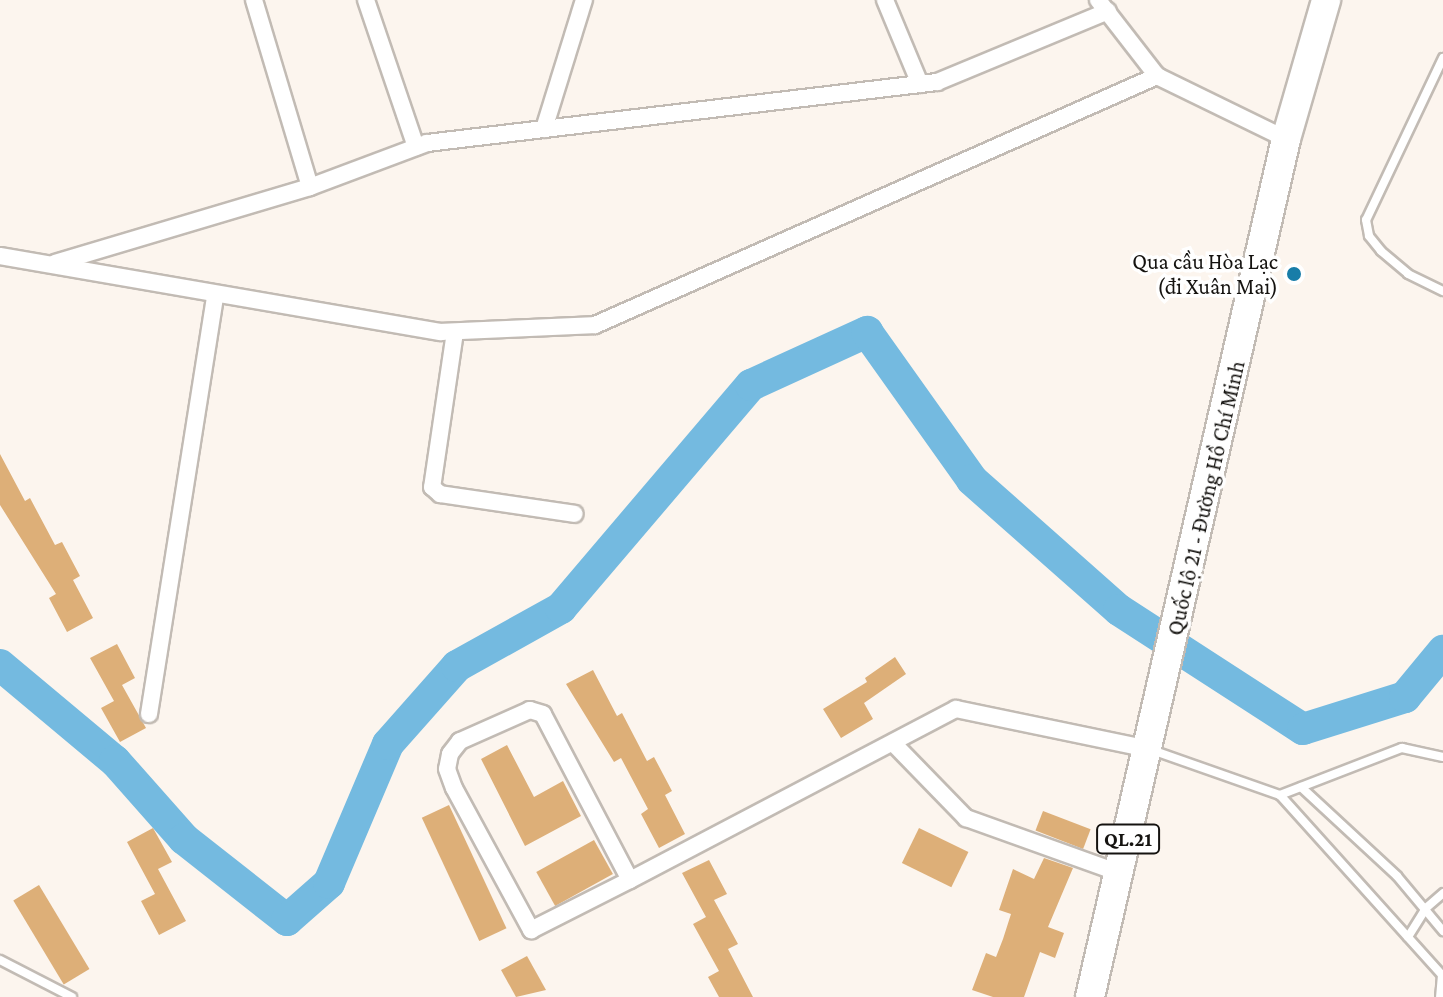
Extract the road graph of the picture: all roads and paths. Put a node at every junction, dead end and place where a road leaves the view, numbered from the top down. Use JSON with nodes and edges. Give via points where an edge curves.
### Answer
{"nodes":[{"id":1,"x":254,"y":0,"type":"edge"},
{"id":2,"x":366,"y":0,"type":"edge"},
{"id":3,"x":584,"y":0,"type":"edge"},
{"id":4,"x":885,"y":0,"type":"edge"},
{"id":5,"x":1326,"y":0,"type":"edge"},
{"id":6,"x":1103,"y":6,"type":"edge"},
{"id":7,"x":1443,"y":58,"type":"edge"},
{"id":8,"x":1157,"y":76,"type":"junction"},
{"id":9,"x":920,"y":84,"type":"junction"},
{"id":10,"x":544,"y":129,"type":"junction"},
{"id":11,"x":1286,"y":139,"type":"junction"},
{"id":12,"x":416,"y":147,"type":"junction"},
{"id":13,"x":310,"y":187,"type":"junction"},
{"id":14,"x":0,"y":256,"type":"edge"},
{"id":15,"x":49,"y":265,"type":"junction"},
{"id":16,"x":1443,"y":291,"type":"edge"},
{"id":17,"x":215,"y":296,"type":"junction"},
{"id":18,"x":455,"y":332,"type":"junction"},
{"id":19,"x":575,"y":514,"type":"dead end"},
{"id":20,"x":149,"y":714,"type":"dead end"},
{"id":21,"x":893,"y":743,"type":"junction"},
{"id":22,"x":1149,"y":749,"type":"junction"},
{"id":23,"x":1443,"y":757,"type":"edge"},
{"id":24,"x":1301,"y":787,"type":"junction"},
{"id":25,"x":1280,"y":795,"type":"junction"},
{"id":26,"x":1120,"y":873,"type":"junction"},
{"id":27,"x":630,"y":880,"type":"junction"},
{"id":28,"x":1443,"y":893,"type":"edge"},
{"id":29,"x":1426,"y":908,"type":"junction"},
{"id":30,"x":1443,"y":931,"type":"edge"},
{"id":31,"x":1408,"y":937,"type":"junction"},
{"id":32,"x":0,"y":960,"type":"edge"},
{"id":33,"x":1442,"y":975,"type":"edge"},
{"id":34,"x":72,"y":997,"type":"edge"},
{"id":35,"x":1090,"y":997,"type":"edge"},
{"id":36,"x":1440,"y":997,"type":"edge"}],
"edges":[{"from":1,"to":13,"type":"street"},
{"from":2,"to":12,"type":"street"},
{"from":3,"to":10,"type":"street"},
{"from":4,"to":9,"type":"street"},
{"from":5,"to":11,"type":"highway","name":"Quốc lộ 21 - Đường Hồ Chí Minh","number":"QL.21"},
{"from":6,"to":8,"type":"street"},
{"from":6,"to":9,"type":"street","via":[[937,82]]},
{"from":7,"to":16,"type":"lane","via":[[1366,220],[1369,236],[1381,251],[1408,274]]},
{"from":8,"to":11,"type":"street"},
{"from":8,"to":18,"type":"street","via":[[595,325]]},
{"from":9,"to":10,"type":"street"},
{"from":10,"to":12,"type":"street"},
{"from":11,"to":22,"type":"highway","name":"Quốc lộ 21 - Đường Hồ Chí Minh","number":"QL.21"},
{"from":12,"to":13,"type":"street"},
{"from":13,"to":15,"type":"street"},
{"from":14,"to":15,"type":"street"},
{"from":15,"to":17,"type":"street"},
{"from":17,"to":18,"type":"street"},
{"from":17,"to":20,"type":"street"},
{"from":18,"to":19,"type":"street","via":[[432,487],[440,494]]},
{"from":21,"to":22,"type":"street","via":[[956,709]]},
{"from":21,"to":26,"type":"street","via":[[966,818]]},
{"from":21,"to":27,"type":"street"},
{"from":22,"to":25,"type":"lane"},
{"from":22,"to":26,"type":"highway","name":"Quốc lộ 21 - Đường Hồ Chí Minh","number":"QL.21"},
{"from":23,"to":24,"type":"lane","via":[[1402,748]]},
{"from":24,"to":25,"type":"lane"},
{"from":24,"to":29,"type":"lane"},
{"from":25,"to":31,"type":"lane"},
{"from":26,"to":35,"type":"highway","name":"Quốc lộ 21 - Đường Hồ Chí Minh","number":"QL.21"},
{"from":27,"to":27,"type":"street","via":[[531,930],[454,788],[447,769],[450,754],[460,741],[530,710],[543,714]]},
{"from":28,"to":29,"type":"lane"},
{"from":29,"to":30,"type":"lane"},
{"from":29,"to":31,"type":"lane"},
{"from":31,"to":33,"type":"lane"},
{"from":32,"to":34,"type":"lane"},
{"from":33,"to":36,"type":"lane"}]}
